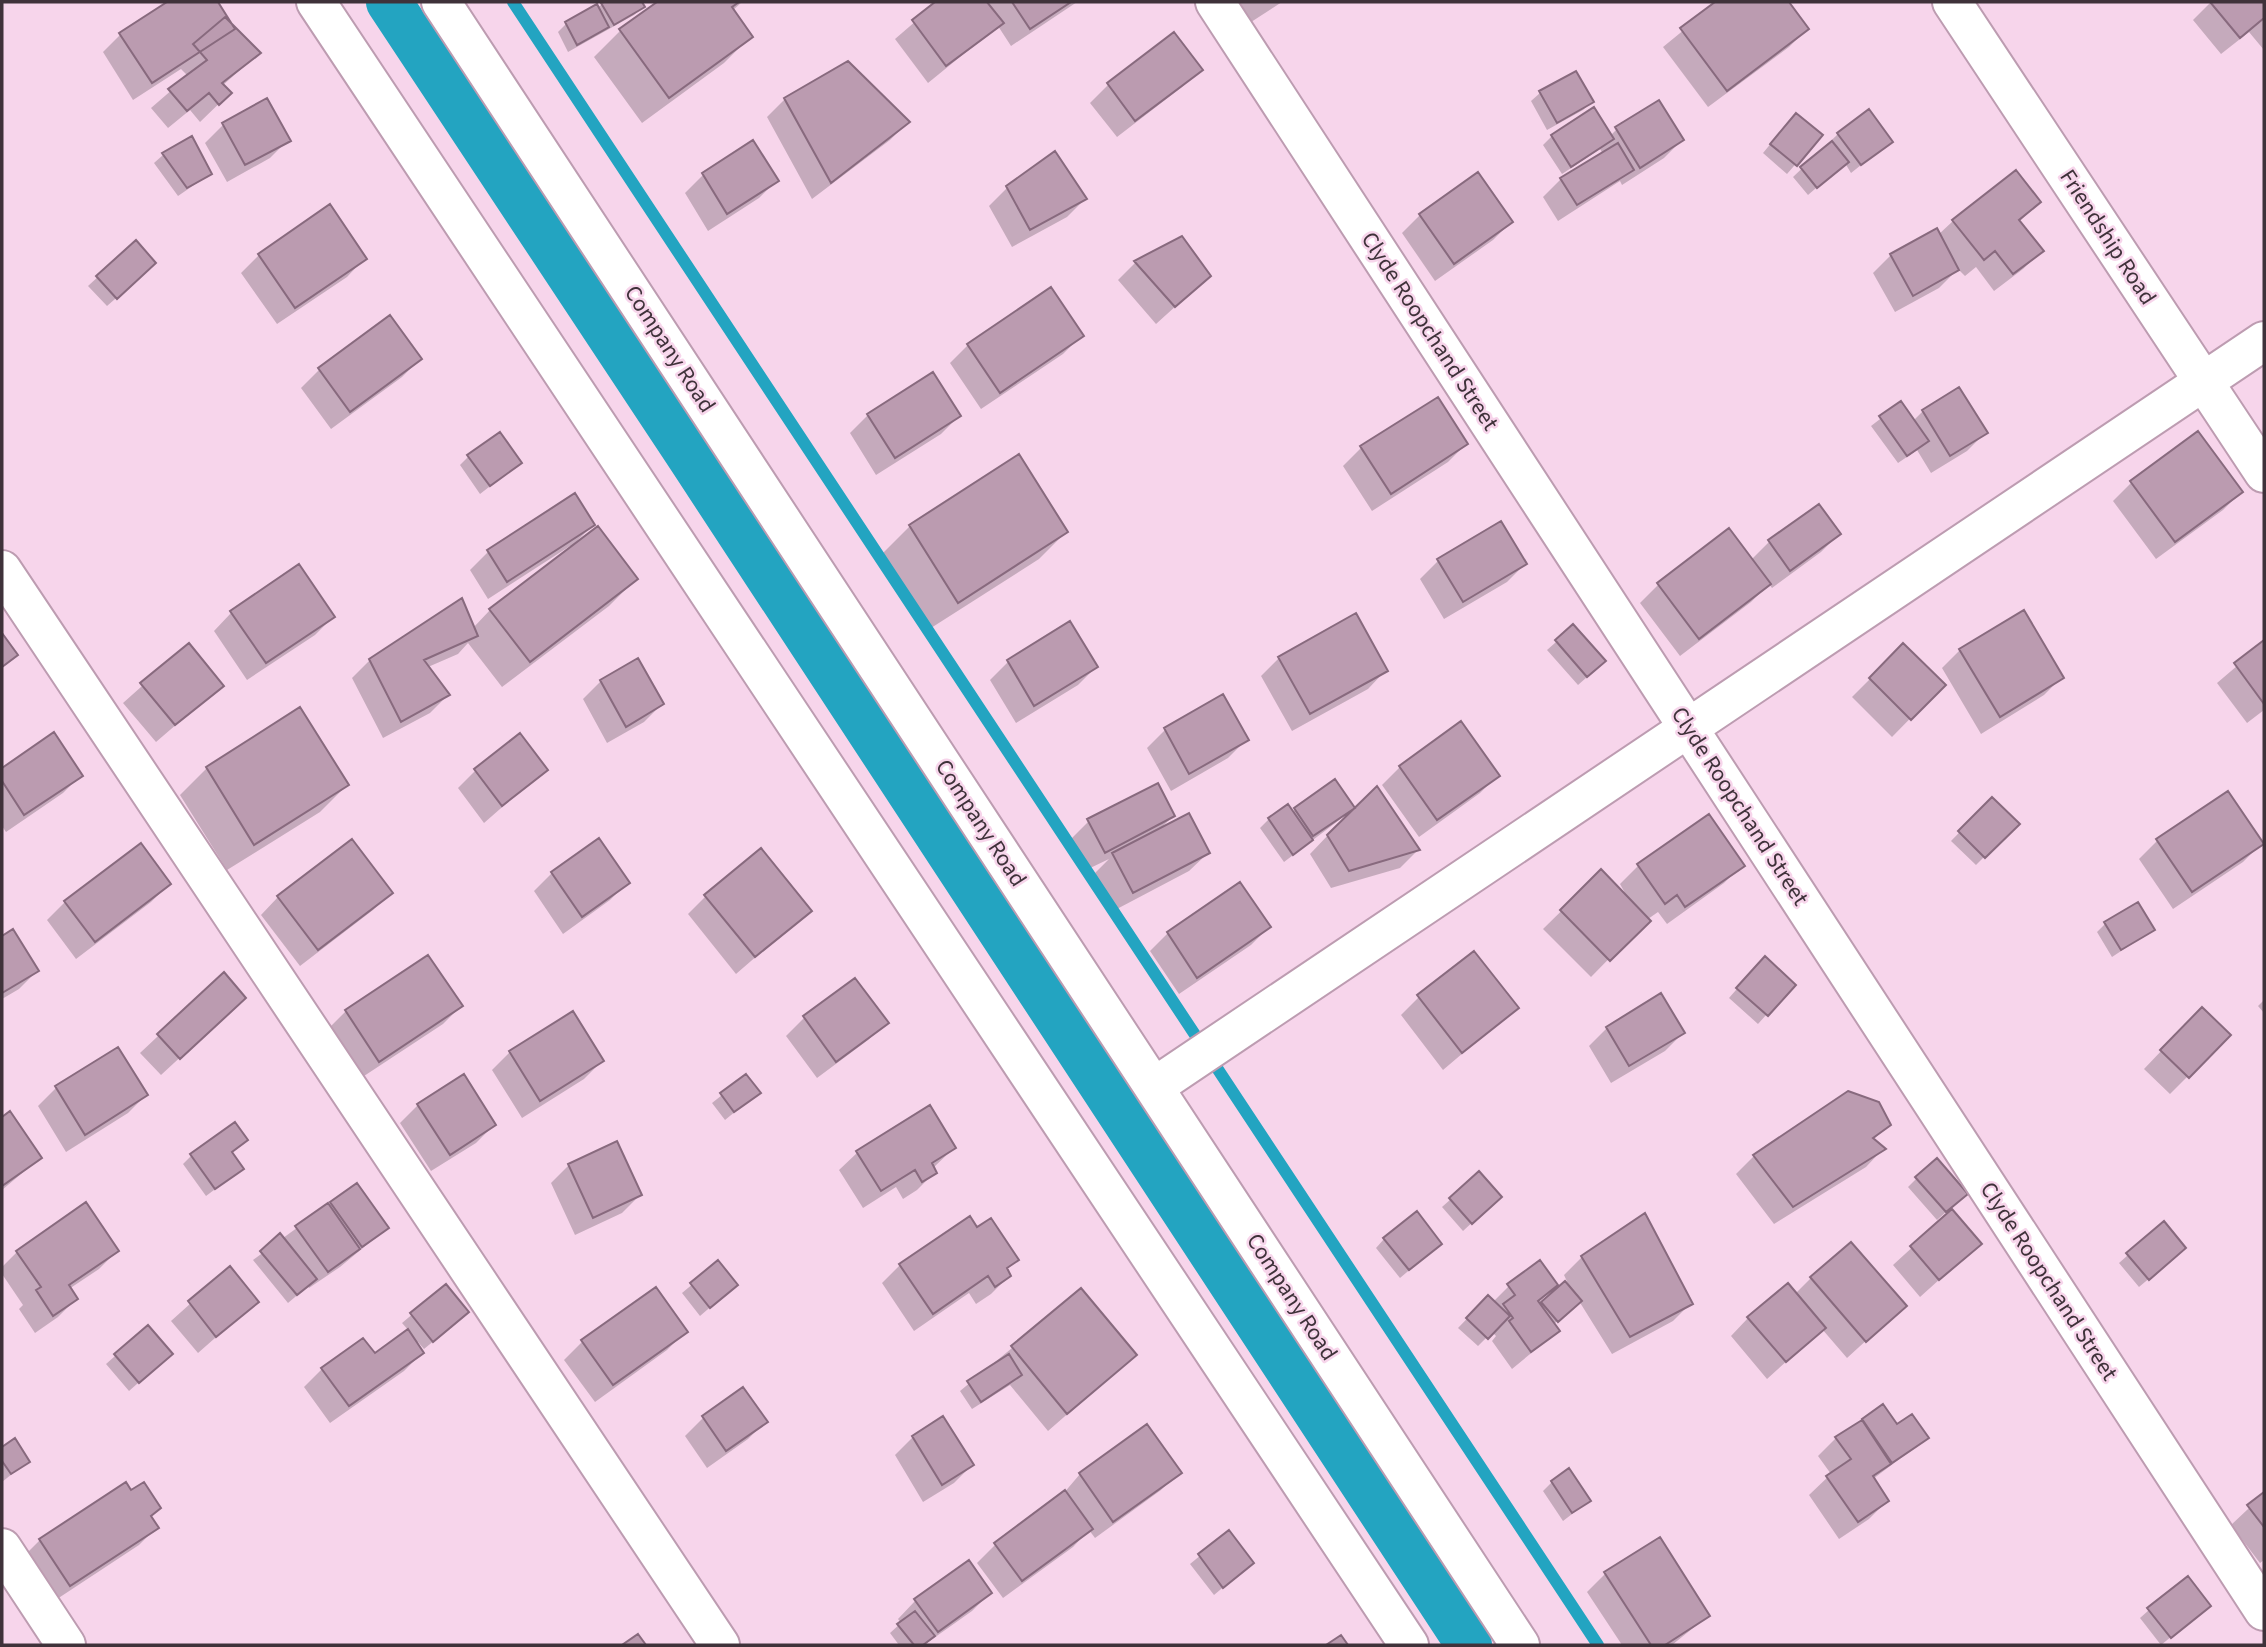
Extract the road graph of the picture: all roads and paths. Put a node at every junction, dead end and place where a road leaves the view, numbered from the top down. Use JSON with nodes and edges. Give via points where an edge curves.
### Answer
{"nodes":[{"id":1,"x":316,"y":2,"type":"edge"},
{"id":2,"x":441,"y":2,"type":"edge"},
{"id":3,"x":1215,"y":2,"type":"edge"},
{"id":4,"x":1952,"y":2,"type":"edge"},
{"id":5,"x":2264,"y":341,"type":"edge"},
{"id":6,"x":2204,"y":382,"type":"junction"},
{"id":7,"x":2264,"y":473,"type":"edge"},
{"id":8,"x":2,"y":570,"type":"edge"},
{"id":9,"x":1689,"y":728,"type":"junction"},
{"id":10,"x":1154,"y":1087,"type":"junction"},
{"id":11,"x":2,"y":1548,"type":"edge"},
{"id":12,"x":2264,"y":1611,"type":"edge"},
{"id":13,"x":66,"y":1645,"type":"edge"},
{"id":14,"x":720,"y":1645,"type":"edge"},
{"id":15,"x":1409,"y":1645,"type":"edge"},
{"id":16,"x":1520,"y":1645,"type":"edge"}],
"edges":[{"from":1,"to":15,"type":"street"},
{"from":2,"to":10,"type":"street","name":"Company Road"},
{"from":3,"to":9,"type":"street","name":"Clyde Roopchand Street"},
{"from":4,"to":6,"type":"street","name":"Friendship Road"},
{"from":5,"to":6,"type":"street"},
{"from":6,"to":7,"type":"street","name":"Friendship Road"},
{"from":6,"to":9,"type":"street"},
{"from":8,"to":14,"type":"street"},
{"from":9,"to":10,"type":"street"},
{"from":9,"to":12,"type":"street","name":"Clyde Roopchand Street"},
{"from":10,"to":16,"type":"street","name":"Company Road"},
{"from":11,"to":13,"type":"street"}]}
